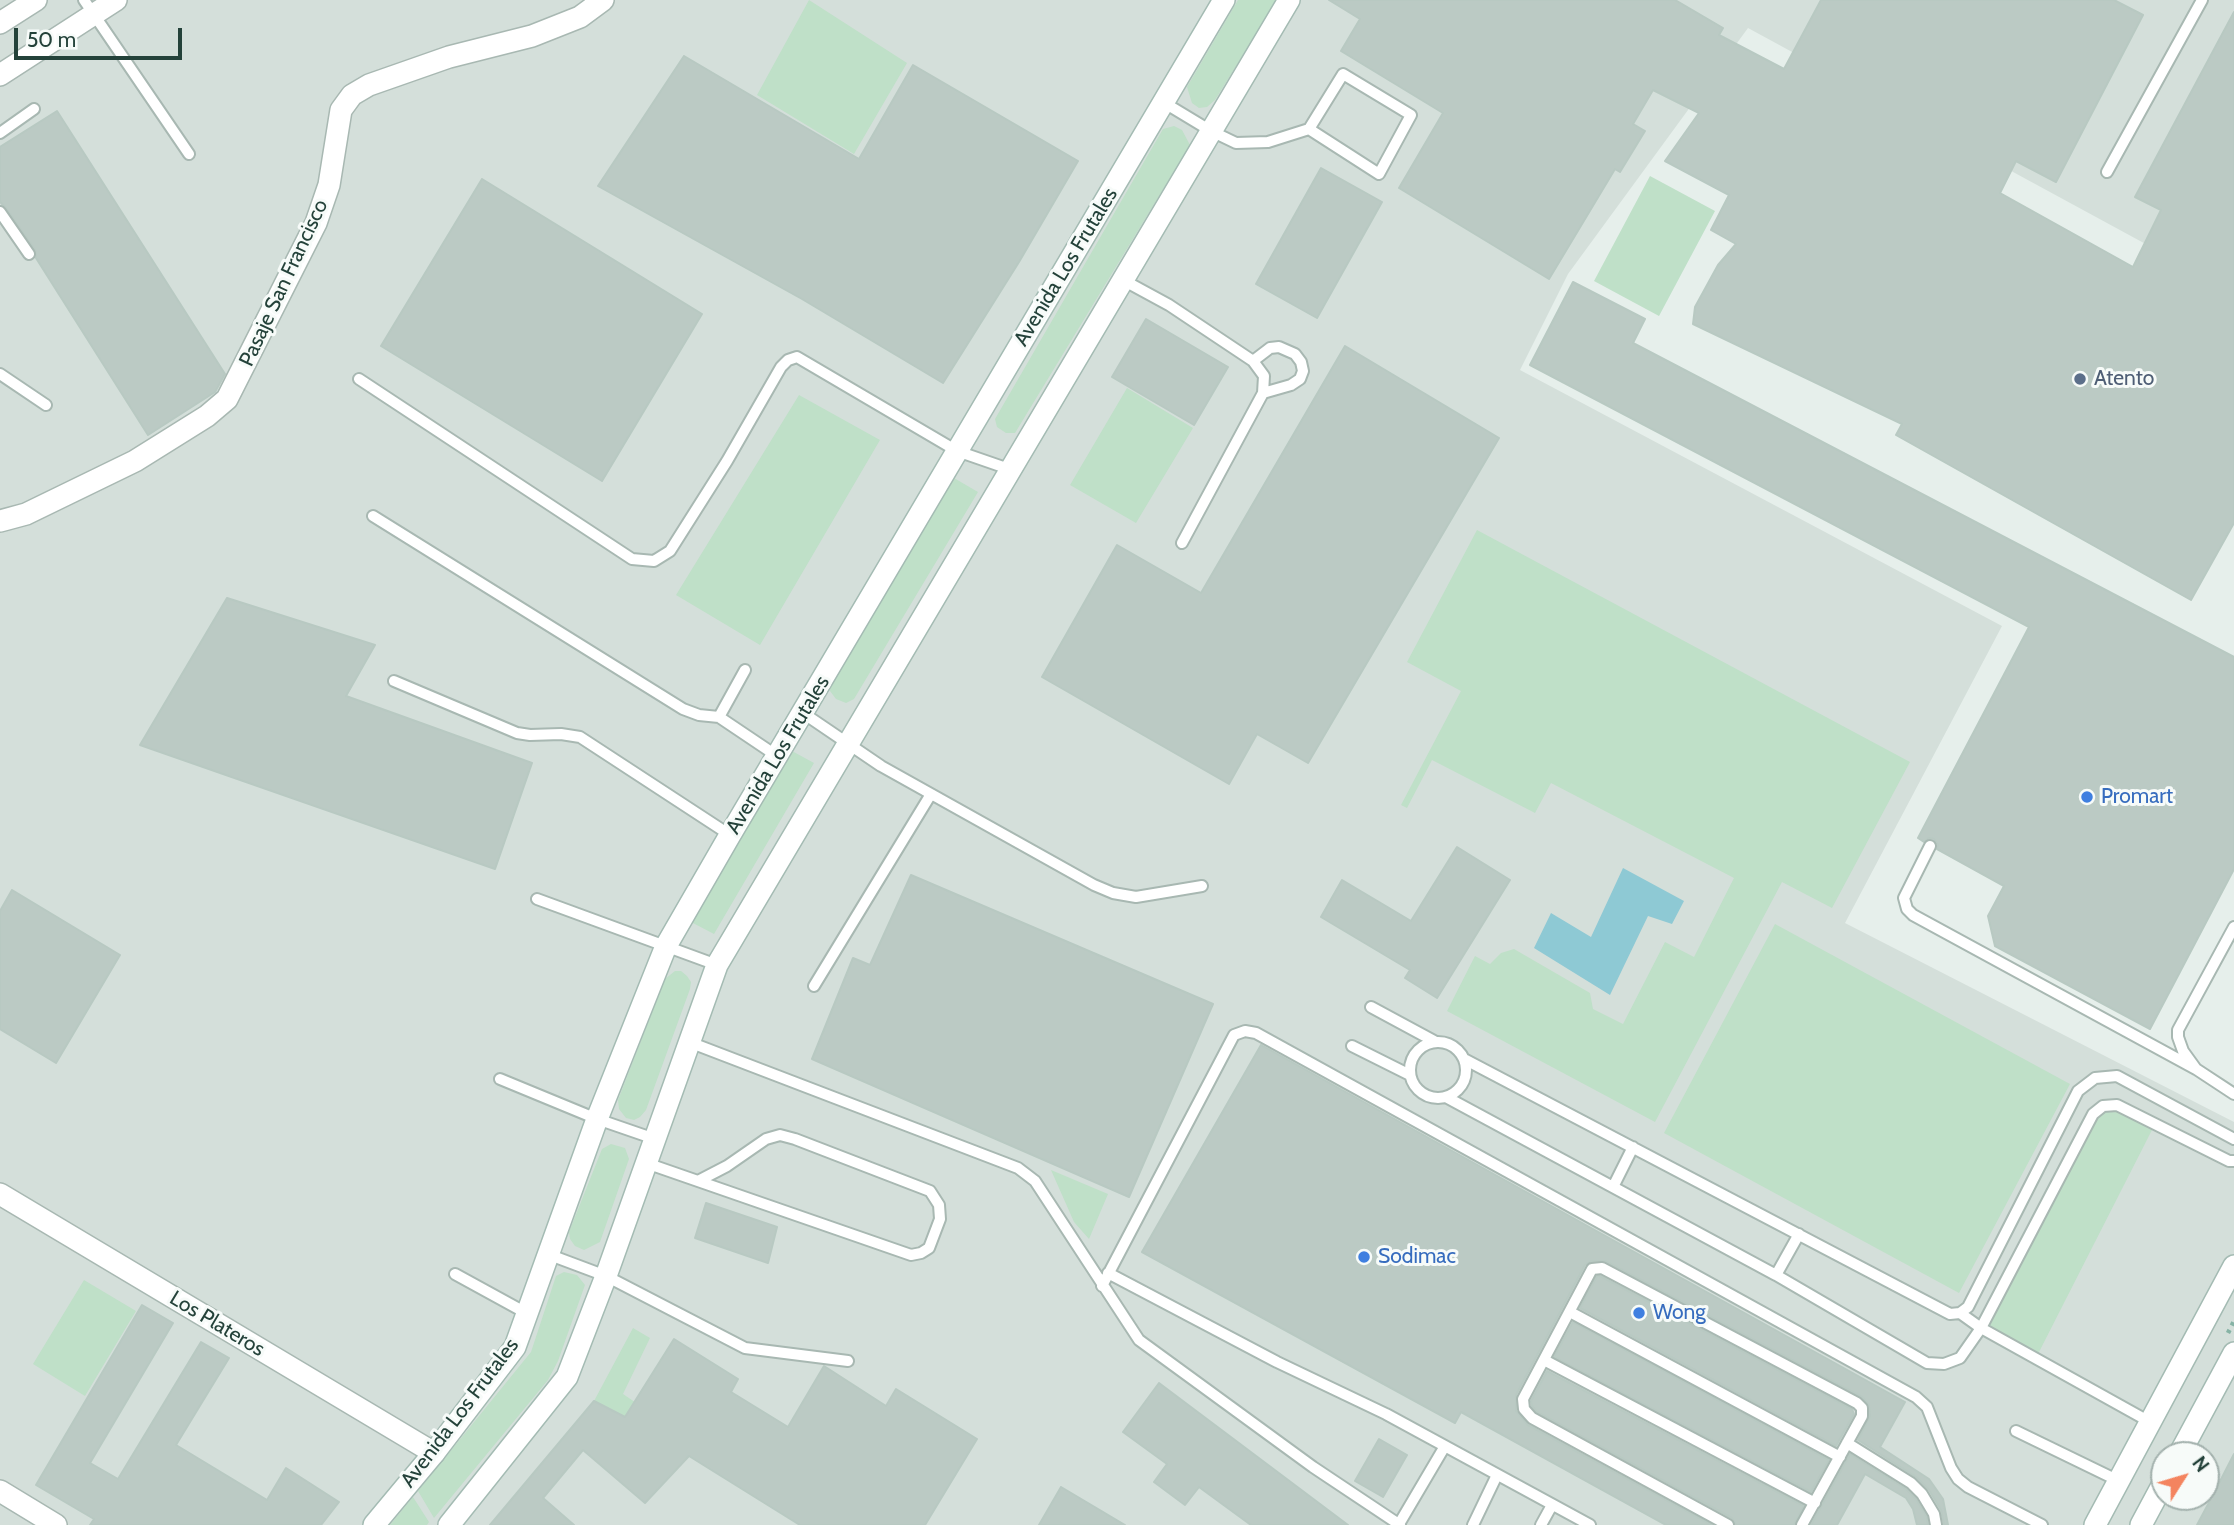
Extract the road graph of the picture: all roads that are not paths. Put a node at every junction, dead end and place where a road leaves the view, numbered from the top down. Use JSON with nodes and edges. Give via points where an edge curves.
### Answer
{"nodes":[{"id":1,"x":36,"y":0,"type":"edge"},
{"id":2,"x":116,"y":0,"type":"edge"},
{"id":3,"x":603,"y":0,"type":"edge"},
{"id":4,"x":1224,"y":0,"type":"edge"},
{"id":5,"x":1289,"y":0,"type":"edge"},
{"id":6,"x":2203,"y":0,"type":"edge"},
{"id":7,"x":89,"y":7,"type":"edge"},
{"id":8,"x":0,"y":23,"type":"edge"},
{"id":9,"x":0,"y":75,"type":"edge"},
{"id":10,"x":1163,"y":102,"type":"junction"},
{"id":11,"x":34,"y":108,"type":"dead end"},
{"id":12,"x":1309,"y":129,"type":"junction"},
{"id":13,"x":1211,"y":131,"type":"junction"},
{"id":14,"x":0,"y":133,"type":"edge"},
{"id":15,"x":189,"y":154,"type":"dead end"},
{"id":16,"x":2107,"y":172,"type":"dead end"},
{"id":17,"x":0,"y":212,"type":"edge"},
{"id":18,"x":29,"y":254,"type":"dead end"},
{"id":19,"x":1123,"y":280,"type":"junction"},
{"id":20,"x":1253,"y":361,"type":"junction"},
{"id":21,"x":0,"y":374,"type":"edge"},
{"id":22,"x":359,"y":379,"type":"dead end"},
{"id":23,"x":1263,"y":393,"type":"junction"},
{"id":24,"x":46,"y":405,"type":"dead end"},
{"id":25,"x":957,"y":450,"type":"junction"},
{"id":26,"x":1009,"y":469,"type":"junction"},
{"id":27,"x":373,"y":516,"type":"dead end"},
{"id":28,"x":0,"y":521,"type":"edge"},
{"id":29,"x":1182,"y":543,"type":"dead end"},
{"id":30,"x":745,"y":670,"type":"dead end"},
{"id":31,"x":394,"y":681,"type":"dead end"},
{"id":32,"x":803,"y":713,"type":"junction"},
{"id":33,"x":719,"y":717,"type":"junction"},
{"id":34,"x":849,"y":744,"type":"junction"},
{"id":35,"x":776,"y":756,"type":"junction"},
{"id":36,"x":931,"y":794,"type":"junction"},
{"id":37,"x":730,"y":835,"type":"junction"},
{"id":38,"x":1930,"y":846,"type":"dead end"},
{"id":39,"x":1202,"y":886,"type":"dead end"},
{"id":40,"x":537,"y":899,"type":"dead end"},
{"id":41,"x":2234,"y":927,"type":"edge"},
{"id":42,"x":666,"y":946,"type":"junction"},
{"id":43,"x":717,"y":965,"type":"junction"},
{"id":44,"x":814,"y":986,"type":"dead end"},
{"id":45,"x":1371,"y":1007,"type":"dead end"},
{"id":46,"x":1434,"y":1041,"type":"junction"},
{"id":47,"x":689,"y":1042,"type":"junction"},
{"id":48,"x":1352,"y":1046,"type":"dead end"},
{"id":49,"x":1464,"y":1059,"type":"junction"},
{"id":50,"x":2196,"y":1069,"type":"junction"},
{"id":51,"x":1410,"y":1075,"type":"junction"},
{"id":52,"x":500,"y":1079,"type":"dead end"},
{"id":53,"x":2234,"y":1094,"type":"edge"},
{"id":54,"x":1446,"y":1097,"type":"junction"},
{"id":55,"x":597,"y":1119,"type":"junction"},
{"id":56,"x":655,"y":1139,"type":"junction"},
{"id":57,"x":2234,"y":1139,"type":"edge"},
{"id":58,"x":1633,"y":1147,"type":"junction"},
{"id":59,"x":2234,"y":1161,"type":"edge"},
{"id":60,"x":646,"y":1163,"type":"junction"},
{"id":61,"x":700,"y":1180,"type":"junction"},
{"id":62,"x":1613,"y":1187,"type":"junction"},
{"id":63,"x":0,"y":1194,"type":"edge"},
{"id":64,"x":1799,"y":1234,"type":"junction"},
{"id":65,"x":550,"y":1255,"type":"junction"},
{"id":66,"x":2234,"y":1266,"type":"edge"},
{"id":67,"x":1108,"y":1273,"type":"junction"},
{"id":68,"x":455,"y":1274,"type":"dead end"},
{"id":69,"x":1776,"y":1275,"type":"junction"},
{"id":70,"x":606,"y":1276,"type":"junction"},
{"id":71,"x":1102,"y":1286,"type":"junction"},
{"id":72,"x":1570,"y":1312,"type":"junction"},
{"id":73,"x":1960,"y":1313,"type":"junction"},
{"id":74,"x":528,"y":1314,"type":"junction"},
{"id":75,"x":1981,"y":1328,"type":"junction"},
{"id":76,"x":2234,"y":1353,"type":"edge"},
{"id":77,"x":1544,"y":1360,"type":"junction"},
{"id":78,"x":848,"y":1361,"type":"dead end"},
{"id":79,"x":2150,"y":1422,"type":"junction"},
{"id":80,"x":2016,"y":1431,"type":"dead end"},
{"id":81,"x":2187,"y":1441,"type":"edge"},
{"id":82,"x":1847,"y":1443,"type":"junction"},
{"id":83,"x":1445,"y":1446,"type":"junction"},
{"id":84,"x":433,"y":1453,"type":"junction"},
{"id":85,"x":1840,"y":1457,"type":"junction"},
{"id":86,"x":1497,"y":1475,"type":"junction"},
{"id":87,"x":2119,"y":1481,"type":"junction"},
{"id":88,"x":0,"y":1491,"type":"edge"},
{"id":89,"x":1815,"y":1503,"type":"junction"},
{"id":90,"x":1552,"y":1505,"type":"junction"},
{"id":91,"x":2150,"y":1508,"type":"edge"},
{"id":92,"x":56,"y":1525,"type":"edge"},
{"id":93,"x":374,"y":1525,"type":"edge"},
{"id":94,"x":449,"y":1525,"type":"edge"},
{"id":95,"x":1400,"y":1525,"type":"edge"},
{"id":96,"x":1473,"y":1525,"type":"edge"},
{"id":97,"x":1541,"y":1525,"type":"edge"},
{"id":98,"x":1590,"y":1525,"type":"edge"},
{"id":99,"x":1728,"y":1525,"type":"edge"},
{"id":100,"x":1802,"y":1525,"type":"edge"},
{"id":101,"x":1936,"y":1525,"type":"edge"},
{"id":102,"x":2042,"y":1525,"type":"edge"},
{"id":103,"x":2095,"y":1525,"type":"edge"},
{"id":104,"x":2141,"y":1525,"type":"edge"}],
"edges":[{"from":1,"to":8,"type":"main road"},
{"from":2,"to":7,"type":"main road"},
{"from":3,"to":28,"type":"main road","name":"Pasaje San Francisco","via":[[580,17],[544,31],[449,57],[352,95],[341,110],[329,185],[316,223],[227,399],[135,461],[26,514]]},
{"from":4,"to":10,"type":"main road","name":"Avenida Los Frutales"},
{"from":5,"to":13,"type":"main road"},
{"from":6,"to":16,"type":"lane"},
{"from":7,"to":9,"type":"main road"},
{"from":7,"to":15,"type":"lane"},
{"from":10,"to":13,"type":"lane"},
{"from":10,"to":25,"type":"main road","name":"Avenida Los Frutales"},
{"from":11,"to":14,"type":"lane"},
{"from":12,"to":12,"type":"lane","via":[[1379,174],[1411,115],[1343,74]]},
{"from":12,"to":13,"type":"lane","via":[[1268,142],[1236,143]]},
{"from":13,"to":19,"type":"main road"},
{"from":17,"to":18,"type":"lane"},
{"from":19,"to":20,"type":"lane"},
{"from":19,"to":26,"type":"main road"},
{"from":20,"to":23,"type":"lane","via":[[1265,376]]},
{"from":20,"to":23,"type":"lane","via":[[1279,347],[1301,362],[1300,379]]},
{"from":21,"to":24,"type":"lane"},
{"from":22,"to":25,"type":"lane","via":[[632,559],[654,561],[670,551],[788,360],[797,357]]},
{"from":23,"to":29,"type":"lane"},
{"from":25,"to":26,"type":"lane"},
{"from":25,"to":32,"type":"main road","name":"Avenida Los Frutales"},
{"from":26,"to":34,"type":"main road"},
{"from":27,"to":33,"type":"lane","via":[[683,709]]},
{"from":30,"to":33,"type":"lane"},
{"from":31,"to":37,"type":"lane","via":[[517,733],[580,737]]},
{"from":32,"to":34,"type":"lane"},
{"from":32,"to":35,"type":"main road","name":"Avenida Los Frutales"},
{"from":33,"to":35,"type":"lane"},
{"from":34,"to":36,"type":"lane"},
{"from":34,"to":43,"type":"main road"},
{"from":35,"to":37,"type":"main road","name":"Avenida Los Frutales"},
{"from":36,"to":39,"type":"lane","via":[[1113,893],[1136,897]]},
{"from":36,"to":44,"type":"lane"},
{"from":37,"to":42,"type":"main road","name":"Avenida Los Frutales"},
{"from":38,"to":50,"type":"lane","via":[[1904,898],[1913,915]]},
{"from":40,"to":42,"type":"lane"},
{"from":41,"to":50,"type":"lane","via":[[2178,1030],[2183,1051]]},
{"from":42,"to":43,"type":"lane"},
{"from":42,"to":55,"type":"main road","name":"Avenida Los Frutales"},
{"from":43,"to":47,"type":"main road"},
{"from":45,"to":46,"type":"lane"},
{"from":46,"to":49,"type":"lane","via":[[1452,1045]]},
{"from":46,"to":51,"type":"lane","via":[[1418,1050]]},
{"from":47,"to":56,"type":"main road"},
{"from":47,"to":71,"type":"lane","via":[[1018,1167],[1035,1181]]},
{"from":48,"to":51,"type":"lane"},
{"from":49,"to":54,"type":"lane","via":[[1466,1078]]},
{"from":49,"to":58,"type":"lane"},
{"from":50,"to":53,"type":"lane"},
{"from":51,"to":54,"type":"lane","via":[[1428,1096]]},
{"from":52,"to":55,"type":"lane"},
{"from":54,"to":62,"type":"lane"},
{"from":55,"to":56,"type":"lane"},
{"from":55,"to":65,"type":"main road","name":"Avenida Los Frutales"},
{"from":56,"to":60,"type":"main road"},
{"from":57,"to":73,"type":"lane","via":[[2117,1076],[2095,1078],[2078,1091],[1968,1307]]},
{"from":58,"to":62,"type":"lane"},
{"from":58,"to":64,"type":"lane"},
{"from":59,"to":75,"type":"lane","via":[[2117,1105],[2103,1106],[2093,1114]]},
{"from":60,"to":61,"type":"lane"},
{"from":60,"to":70,"type":"main road"},
{"from":61,"to":61,"type":"lane","via":[[780,1135],[930,1191],[939,1205],[940,1219],[929,1248],[911,1255]]},
{"from":62,"to":69,"type":"lane"},
{"from":63,"to":84,"type":"main road","name":"Los Plateros"},
{"from":64,"to":69,"type":"lane"},
{"from":64,"to":73,"type":"lane","via":[[1950,1314]]},
{"from":65,"to":70,"type":"lane"},
{"from":65,"to":74,"type":"main road","name":"Avenida Los Frutales"},
{"from":66,"to":79,"type":"main road"},
{"from":67,"to":71,"type":"lane"},
{"from":67,"to":83,"type":"lane"},
{"from":67,"to":102,"type":"lane","via":[[1234,1035],[1256,1033],[1916,1397],[1927,1407],[1958,1479]]},
{"from":68,"to":74,"type":"lane"},
{"from":69,"to":75,"type":"lane","via":[[1927,1363],[1944,1364],[1960,1358]]},
{"from":70,"to":78,"type":"lane","via":[[745,1348]]},
{"from":70,"to":94,"type":"main road","via":[[567,1377]]},
{"from":71,"to":95,"type":"lane","via":[[1139,1340]]},
{"from":72,"to":77,"type":"lane"},
{"from":72,"to":82,"type":"lane","via":[[1592,1269],[1602,1268],[1857,1403],[1862,1416]]},
{"from":72,"to":85,"type":"lane"},
{"from":73,"to":75,"type":"lane"},
{"from":74,"to":84,"type":"main road","name":"Avenida Los Frutales","via":[[515,1347]]},
{"from":75,"to":79,"type":"lane"},
{"from":76,"to":81,"type":"main road"},
{"from":77,"to":89,"type":"lane"},
{"from":77,"to":99,"type":"lane","via":[[1523,1399],[1531,1418]]},
{"from":79,"to":87,"type":"main road"},
{"from":80,"to":87,"type":"lane"},
{"from":82,"to":85,"type":"lane"},
{"from":82,"to":101,"type":"lane","via":[[1911,1483],[1934,1514]]},
{"from":83,"to":86,"type":"lane"},
{"from":83,"to":95,"type":"lane"},
{"from":84,"to":93,"type":"main road","name":"Avenida Los Frutales"},
{"from":85,"to":89,"type":"lane"},
{"from":86,"to":90,"type":"lane"},
{"from":86,"to":96,"type":"lane"},
{"from":87,"to":103,"type":"main road"},
{"from":88,"to":92,"type":"main road"},
{"from":89,"to":100,"type":"lane"},
{"from":90,"to":97,"type":"lane"},
{"from":90,"to":98,"type":"lane"},
{"from":91,"to":104,"type":"main road"}]}
